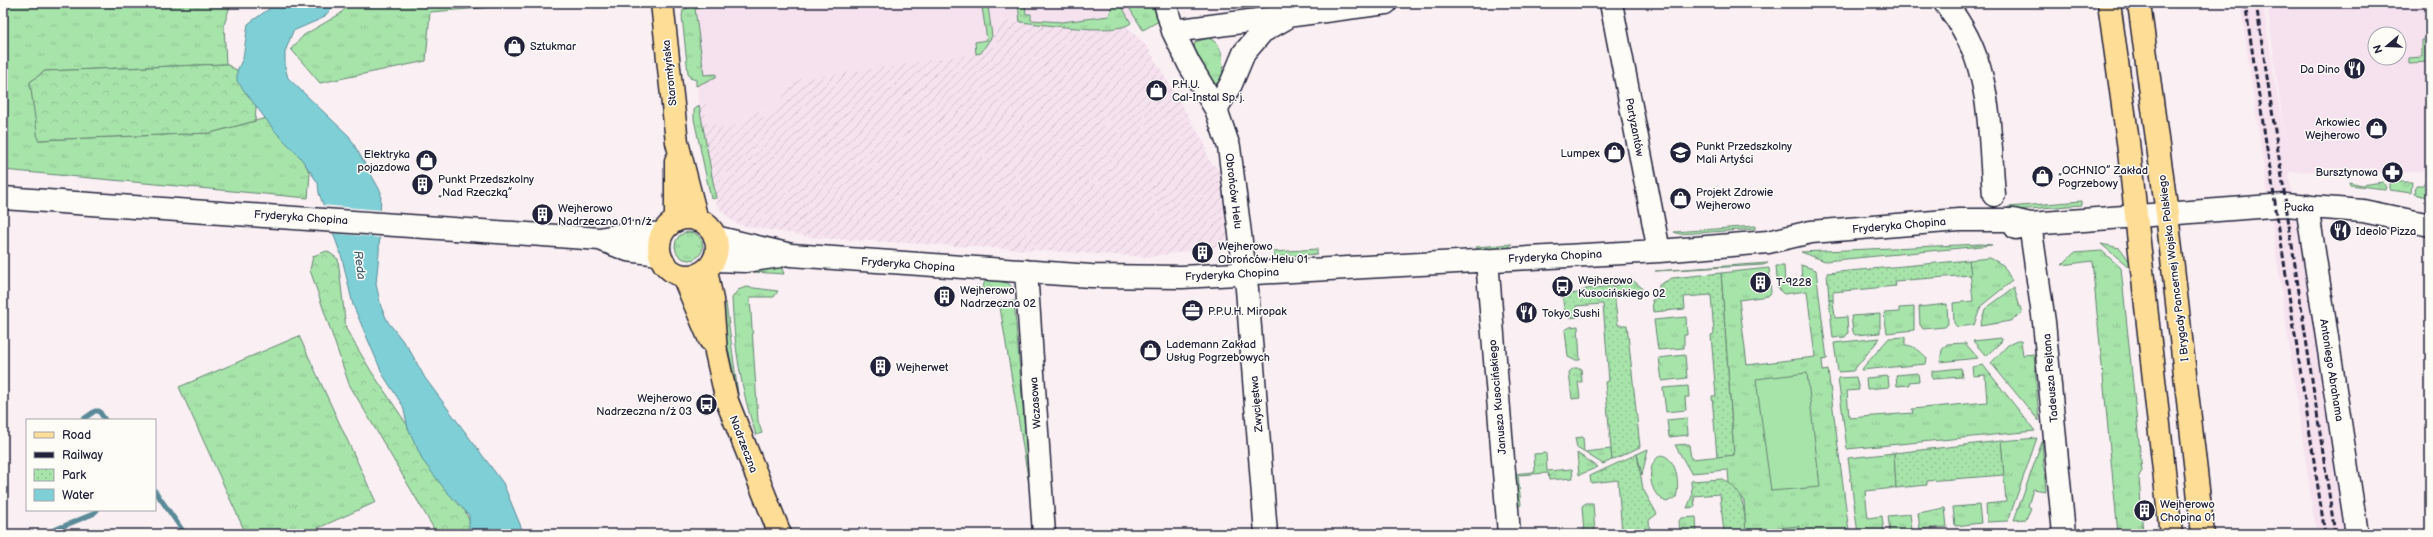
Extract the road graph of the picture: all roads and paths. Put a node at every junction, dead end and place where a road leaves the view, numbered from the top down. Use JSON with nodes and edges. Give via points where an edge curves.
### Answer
{"nodes":[{"id":1,"x":662,"y":3,"type":"edge"},
{"id":2,"x":1164,"y":3,"type":"edge"},
{"id":3,"x":1386,"y":3,"type":"edge"},
{"id":4,"x":1611,"y":3,"type":"edge"},
{"id":5,"x":1945,"y":3,"type":"edge"},
{"id":6,"x":2109,"y":3,"type":"edge"},
{"id":7,"x":2139,"y":3,"type":"edge"},
{"id":8,"x":1287,"y":17,"type":"junction"},
{"id":9,"x":1173,"y":31,"type":"junction"},
{"id":10,"x":1216,"y":109,"type":"junction"},
{"id":11,"x":677,"y":142,"type":"junction"},
{"id":12,"x":1994,"y":195,"type":"dead end"},
{"id":13,"x":3,"y":198,"type":"edge"},
{"id":14,"x":2307,"y":206,"type":"junction"},
{"id":15,"x":2167,"y":214,"type":"junction"},
{"id":16,"x":2136,"y":216,"type":"junction"},
{"id":17,"x":697,"y":220,"type":"junction"},
{"id":18,"x":2030,"y":224,"type":"junction"},
{"id":19,"x":2430,"y":225,"type":"edge"},
{"id":20,"x":665,"y":236,"type":"junction"},
{"id":21,"x":715,"y":237,"type":"junction"},
{"id":22,"x":1659,"y":251,"type":"junction"},
{"id":23,"x":791,"y":255,"type":"junction"},
{"id":24,"x":1487,"y":260,"type":"junction"},
{"id":25,"x":710,"y":265,"type":"junction"},
{"id":26,"x":1026,"y":271,"type":"junction"},
{"id":27,"x":1245,"y":274,"type":"junction"},
{"id":28,"x":683,"y":276,"type":"junction"},
{"id":29,"x":716,"y":352,"type":"junction"},
{"id":30,"x":780,"y":534,"type":"edge"},
{"id":31,"x":1044,"y":534,"type":"edge"},
{"id":32,"x":1266,"y":534,"type":"edge"},
{"id":33,"x":1509,"y":534,"type":"edge"},
{"id":34,"x":2064,"y":534,"type":"edge"},
{"id":35,"x":2171,"y":534,"type":"edge"},
{"id":36,"x":2203,"y":534,"type":"edge"},
{"id":37,"x":2357,"y":534,"type":"edge"}],
"edges":[{"from":1,"to":11,"type":"main road","name":"Staromłyńska"},
{"from":2,"to":9,"type":"street","name":"Obrońców Helu"},
{"from":3,"to":8,"type":"street"},
{"from":4,"to":22,"type":"street","name":"Partyzantów"},
{"from":5,"to":12,"type":"street","via":[[1965,31],[1984,79]]},
{"from":6,"to":16,"type":"main road"},
{"from":7,"to":15,"type":"main road","name":"I Brygady Pancernej Wojska Polskiego"},
{"from":8,"to":9,"type":"street"},
{"from":8,"to":10,"type":"street","via":[[1262,32],[1244,53],[1231,84]]},
{"from":9,"to":10,"type":"street","name":"Obrońców Helu"},
{"from":10,"to":27,"type":"street","name":"Obrońców Helu","via":[[1229,147]]},
{"from":11,"to":17,"type":"main road","name":"Staromłyńska"},
{"from":11,"to":20,"type":"main road","name":"Staromłyńska"},
{"from":13,"to":20,"type":"street","name":"Fryderyka Chopina","via":[[600,240],[628,250]]},
{"from":14,"to":15,"type":"street","name":"Pucka","via":[[2285,205]]},
{"from":14,"to":19,"type":"street","name":"Pucka","via":[[2363,211]]},
{"from":14,"to":37,"type":"street","name":"Antoniego Abrahama"},
{"from":15,"to":16,"type":"street","name":"Fryderyka Chopina"},
{"from":15,"to":36,"type":"main road","name":"I Brygady Pancernej Wojska Polskiego"},
{"from":16,"to":18,"type":"street","name":"Fryderyka Chopina"},
{"from":16,"to":35,"type":"main road"},
{"from":17,"to":20,"type":"main road","via":[[686,218]]},
{"from":17,"to":21,"type":"main road","via":[[708,226]]},
{"from":18,"to":22,"type":"street","name":"Fryderyka Chopina","via":[[1965,234],[1815,245],[1768,242]]},
{"from":18,"to":34,"type":"street","name":"Tadeusza Rejtana","via":[[2044,322]]},
{"from":20,"to":28,"type":"main road","via":[[664,265],[672,272]]},
{"from":21,"to":23,"type":"street","name":"Fryderyka Chopina"},
{"from":21,"to":25,"type":"main road","via":[[716,252]]},
{"from":22,"to":24,"type":"street","name":"Fryderyka Chopina"},
{"from":23,"to":25,"type":"street","name":"Fryderyka Chopina"},
{"from":23,"to":26,"type":"street","name":"Fryderyka Chopina"},
{"from":24,"to":27,"type":"street","name":"Fryderyka Chopina"},
{"from":24,"to":33,"type":"street","name":"Janusza Kusocińskiego"},
{"from":25,"to":28,"type":"main road","via":[[695,276]]},
{"from":25,"to":29,"type":"main road","name":"Nadrzeczna"},
{"from":26,"to":27,"type":"street","name":"Fryderyka Chopina","via":[[1128,276]]},
{"from":26,"to":31,"type":"street","name":"Wczasowa"},
{"from":27,"to":32,"type":"street","name":"Zwycięstwa"},
{"from":28,"to":29,"type":"main road","name":"Nadrzeczna"},
{"from":29,"to":30,"type":"main road","name":"Nadrzeczna","via":[[727,401]]}]}
